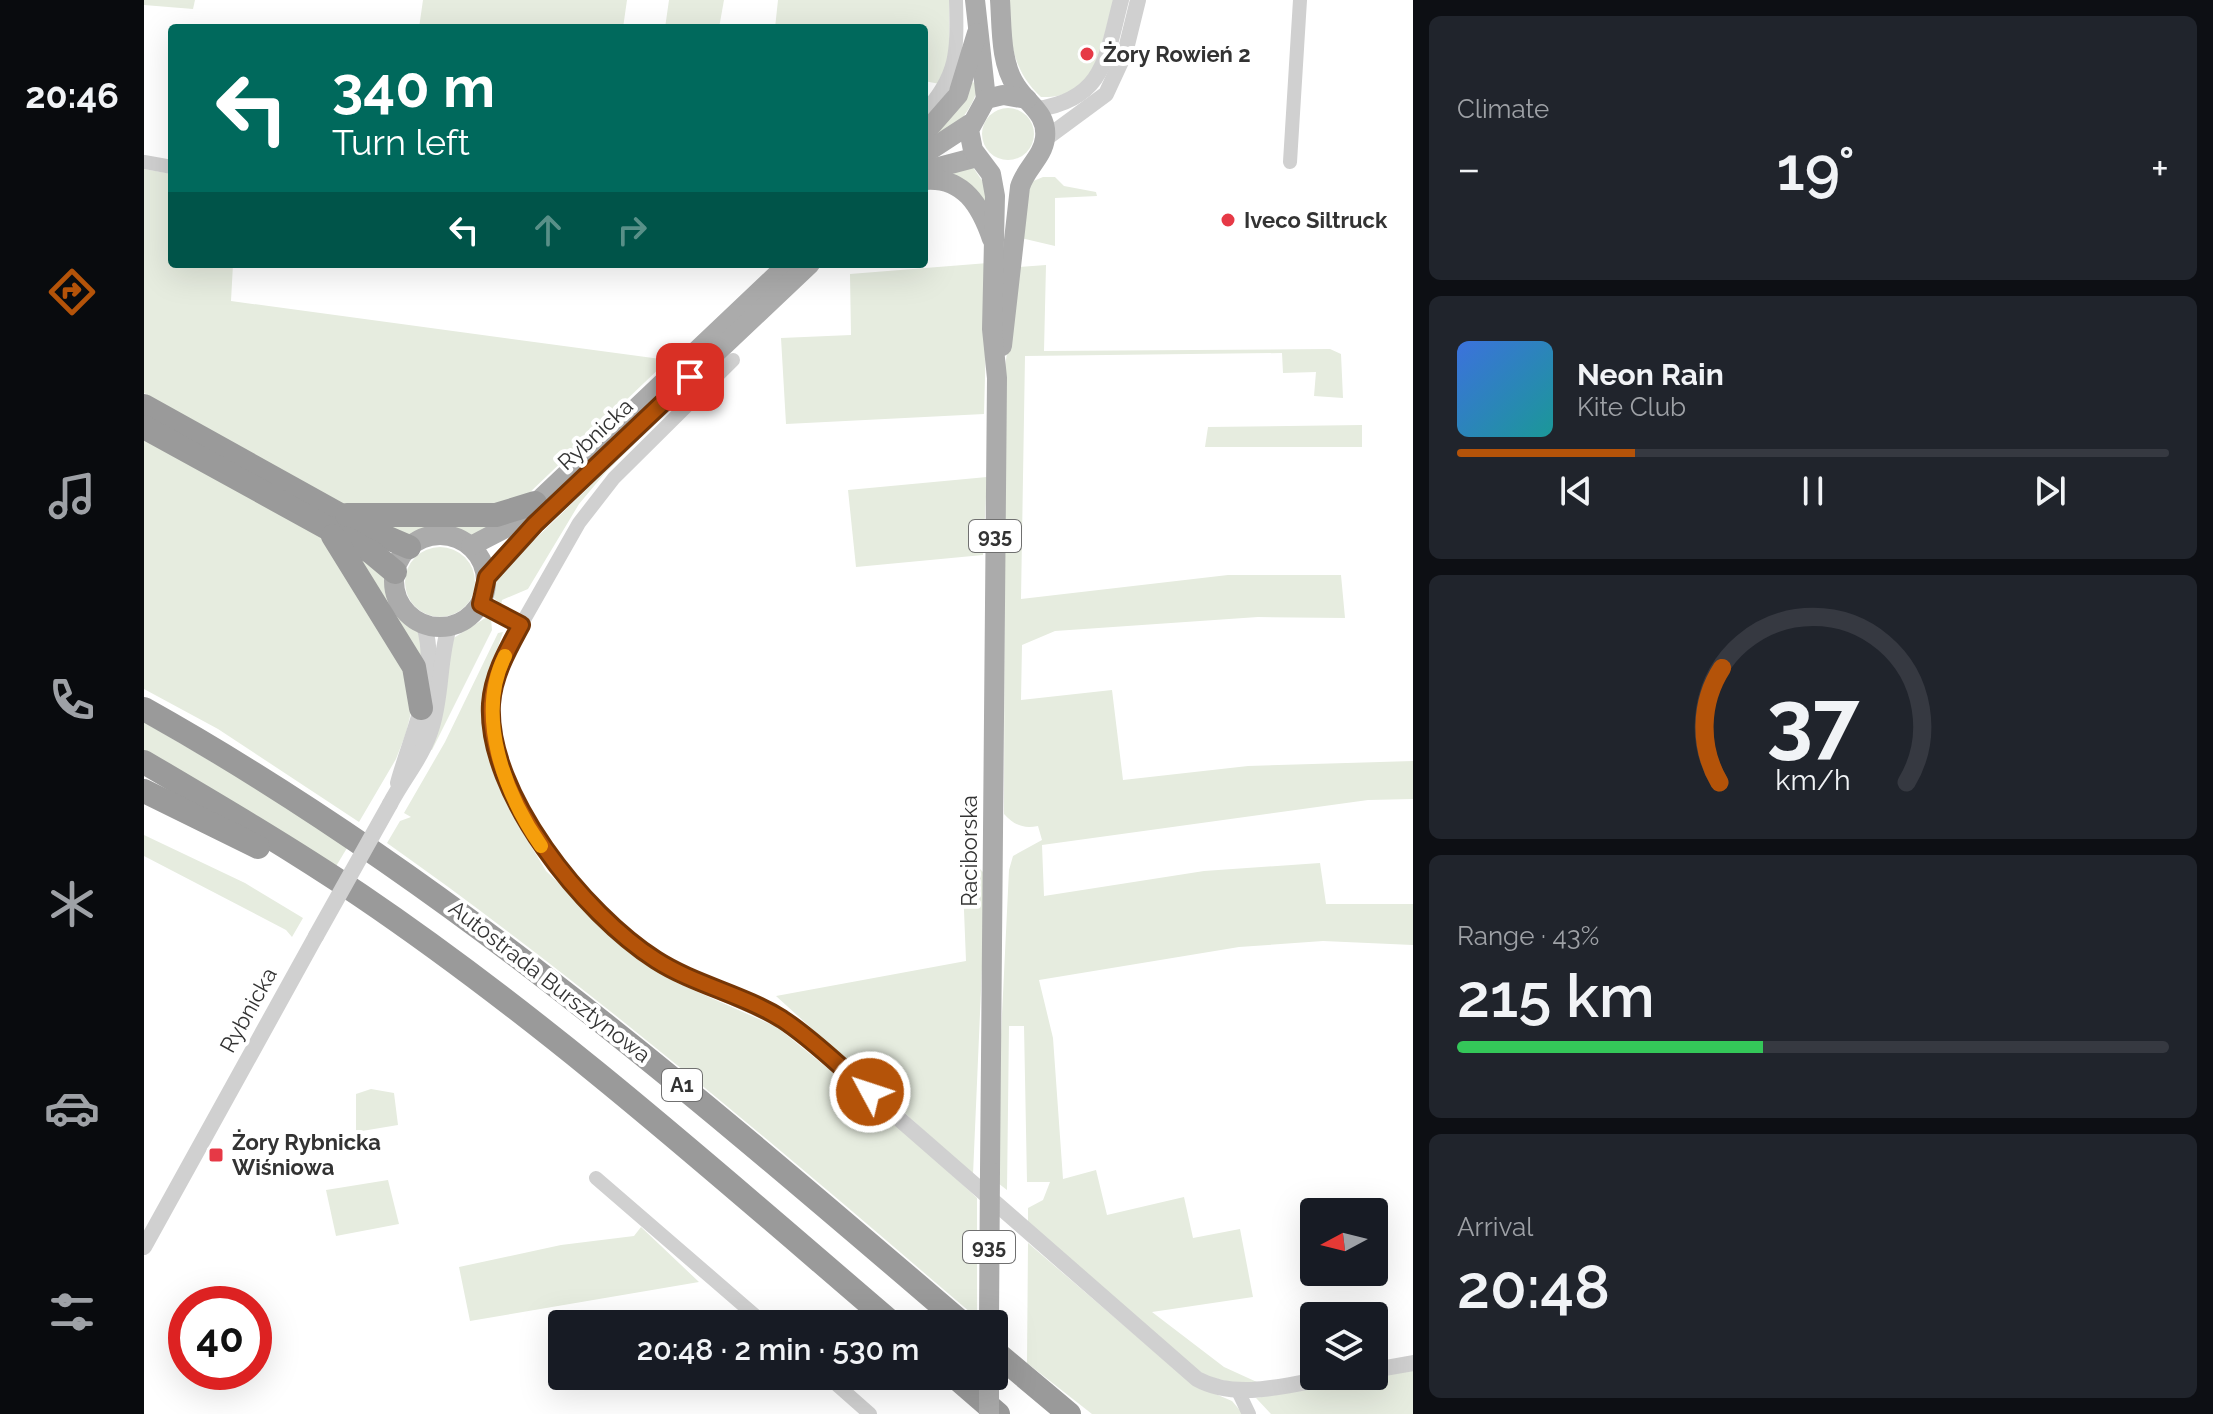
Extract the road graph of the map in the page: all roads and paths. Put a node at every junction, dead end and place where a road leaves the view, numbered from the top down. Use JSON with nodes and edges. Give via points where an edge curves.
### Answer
{"nodes":[{"id":1,"x":956,"y":0,"type":"edge"},
{"id":2,"x":975,"y":0,"type":"edge"},
{"id":3,"x":1000,"y":0,"type":"edge"},
{"id":4,"x":1121,"y":0,"type":"edge"},
{"id":5,"x":1138,"y":0,"type":"edge"},
{"id":6,"x":1300,"y":0,"type":"edge"},
{"id":7,"x":977,"y":33,"type":"junction"},
{"id":8,"x":986,"y":99,"type":"junction"},
{"id":9,"x":1032,"y":104,"type":"junction"},
{"id":10,"x":928,"y":108,"type":"edge"},
{"id":11,"x":970,"y":124,"type":"junction"},
{"id":12,"x":928,"y":129,"type":"edge"},
{"id":13,"x":1045,"y":139,"type":"junction"},
{"id":14,"x":928,"y":151,"type":"edge"},
{"id":15,"x":144,"y":162,"type":"edge"},
{"id":16,"x":1290,"y":162,"type":"dead end"},
{"id":17,"x":982,"y":163,"type":"junction"},
{"id":18,"x":168,"y":166,"type":"edge"},
{"id":19,"x":928,"y":170,"type":"edge"},
{"id":20,"x":1025,"y":172,"type":"junction"},
{"id":21,"x":928,"y":180,"type":"edge"},
{"id":22,"x":996,"y":251,"type":"junction"},
{"id":23,"x":777,"y":268,"type":"edge"},
{"id":24,"x":806,"y":268,"type":"edge"},
{"id":25,"x":733,"y":360,"type":"dead end"},
{"id":26,"x":997,"y":378,"type":"junction"},
{"id":27,"x":144,"y":406,"type":"edge"},
{"id":28,"x":144,"y":427,"type":"edge"},
{"id":29,"x":535,"y":503,"type":"junction"},
{"id":30,"x":335,"y":523,"type":"junction"},
{"id":31,"x":471,"y":546,"type":"junction"},
{"id":32,"x":409,"y":547,"type":"junction"},
{"id":33,"x":395,"y":572,"type":"junction"},
{"id":34,"x":487,"y":577,"type":"junction"},
{"id":35,"x":481,"y":604,"type":"junction"},
{"id":36,"x":424,"y":625,"type":"junction"},
{"id":37,"x":521,"y":625,"type":"junction"},
{"id":38,"x":449,"y":627,"type":"junction"},
{"id":39,"x":421,"y":708,"type":"junction"},
{"id":40,"x":144,"y":709,"type":"edge"},
{"id":41,"x":144,"y":762,"type":"edge"},
{"id":42,"x":144,"y":791,"type":"edge"},
{"id":43,"x":392,"y":800,"type":"junction"},
{"id":44,"x":362,"y":896,"type":"junction"},
{"id":45,"x":596,"y":1178,"type":"dead end"},
{"id":46,"x":144,"y":1247,"type":"edge"},
{"id":47,"x":749,"y":1310,"type":"edge"},
{"id":48,"x":876,"y":1310,"type":"edge"},
{"id":49,"x":947,"y":1310,"type":"edge"},
{"id":50,"x":989,"y":1310,"type":"edge"},
{"id":51,"x":1008,"y":1363,"type":"edge"},
{"id":52,"x":1413,"y":1363,"type":"edge"},
{"id":53,"x":1388,"y":1367,"type":"edge"},
{"id":54,"x":1300,"y":1382,"type":"edge"},
{"id":55,"x":843,"y":1390,"type":"edge"},
{"id":56,"x":970,"y":1390,"type":"edge"},
{"id":57,"x":989,"y":1390,"type":"edge"},
{"id":58,"x":1238,"y":1391,"type":"junction"},
{"id":59,"x":870,"y":1414,"type":"edge"},
{"id":60,"x":989,"y":1414,"type":"edge"},
{"id":61,"x":998,"y":1414,"type":"edge"},
{"id":62,"x":1069,"y":1414,"type":"edge"},
{"id":63,"x":1249,"y":1414,"type":"edge"}],
"edges":[{"from":1,"to":10,"type":"street","via":[[953,71]]},
{"from":2,"to":7,"type":"main road"},
{"from":3,"to":9,"type":"main road","via":[[1013,82]]},
{"from":4,"to":9,"type":"street","via":[[1096,79],[1075,99]]},
{"from":5,"to":13,"type":"street","via":[[1125,53],[1106,94]]},
{"from":6,"to":16,"type":"street"},
{"from":7,"to":8,"type":"main road"},
{"from":7,"to":12,"type":"main road","via":[[958,95]]},
{"from":8,"to":9,"type":"main road","via":[[1003,95]]},
{"from":8,"to":11,"type":"main road"},
{"from":9,"to":13,"type":"main road","via":[[1044,121]]},
{"from":11,"to":14,"type":"main road"},
{"from":11,"to":17,"type":"main road","number":"935","via":[[971,144]]},
{"from":13,"to":20,"type":"main road","number":"935"},
{"from":15,"to":18,"type":"street"},
{"from":17,"to":19,"type":"main road"},
{"from":17,"to":20,"type":"main road"},
{"from":17,"to":22,"type":"main road","name":"Raciborska","number":"935","via":[[995,196]]},
{"from":20,"to":26,"type":"main road","name":"Raciborska","number":"935"},
{"from":21,"to":22,"type":"main road","via":[[967,192],[987,222]]},
{"from":22,"to":26,"type":"main road","name":"Raciborska","number":"935","via":[[992,329]]},
{"from":23,"to":29,"type":"main road","name":"Rybnicka"},
{"from":24,"to":34,"type":"main road","name":"Rybnicka","via":[[535,524]]},
{"from":25,"to":37,"type":"street","name":"Rybnicka","via":[[614,478],[579,523]]},
{"from":26,"to":50,"type":"main road","name":"Raciborska","number":"935","bridge":true},
{"from":27,"to":30,"type":"highway"},
{"from":28,"to":30,"type":"highway"},
{"from":29,"to":30,"type":"highway","via":[[496,515],[365,517]]},
{"from":29,"to":31,"type":"main road","name":"Rybnicka","via":[[515,523]]},
{"from":30,"to":32,"type":"highway"},
{"from":30,"to":33,"type":"highway"},
{"from":30,"to":39,"type":"highway","via":[[343,549],[414,667]]},
{"from":31,"to":32,"type":"main road","via":[[435,535]]},
{"from":31,"to":34,"type":"main road"},
{"from":32,"to":33,"type":"main road"},
{"from":33,"to":36,"type":"main road","via":[[402,608]]},
{"from":34,"to":35,"type":"main road"},
{"from":35,"to":37,"type":"street"},
{"from":35,"to":38,"type":"main road","via":[[468,619]]},
{"from":36,"to":38,"type":"main road"},
{"from":36,"to":39,"type":"street","name":"Rybnicka","via":[[428,685]]},
{"from":37,"to":58,"type":"street","via":[[495,685],[492,723],[497,745],[537,841],[604,917],[656,960],[754,1004],[803,1035],[1197,1379]]},
{"from":38,"to":43,"type":"street","name":"Rybnicka","via":[[428,737]]},
{"from":39,"to":43,"type":"street","name":"Rybnicka"},
{"from":40,"to":49,"type":"highway","name":"Autostrada Bursztynowa","number":"A1","via":[[351,834],[461,911],[658,1064]]},
{"from":41,"to":44,"type":"highway","name":"Autostrada Bursztynowa","number":"A1"},
{"from":42,"to":44,"type":"highway"},
{"from":43,"to":46,"type":"street","name":"Rybnicka","bridge":true},
{"from":44,"to":48,"type":"highway","name":"Autostrada Bursztynowa","number":"A1","via":[[574,1055]]},
{"from":45,"to":47,"type":"street"},
{"from":51,"to":62,"type":"highway"},
{"from":52,"to":53,"type":"street"},
{"from":54,"to":58,"type":"street"},
{"from":55,"to":59,"type":"street"},
{"from":56,"to":61,"type":"highway"},
{"from":57,"to":60,"type":"main road","bridge":true},
{"from":58,"to":63,"type":"street"}]}
